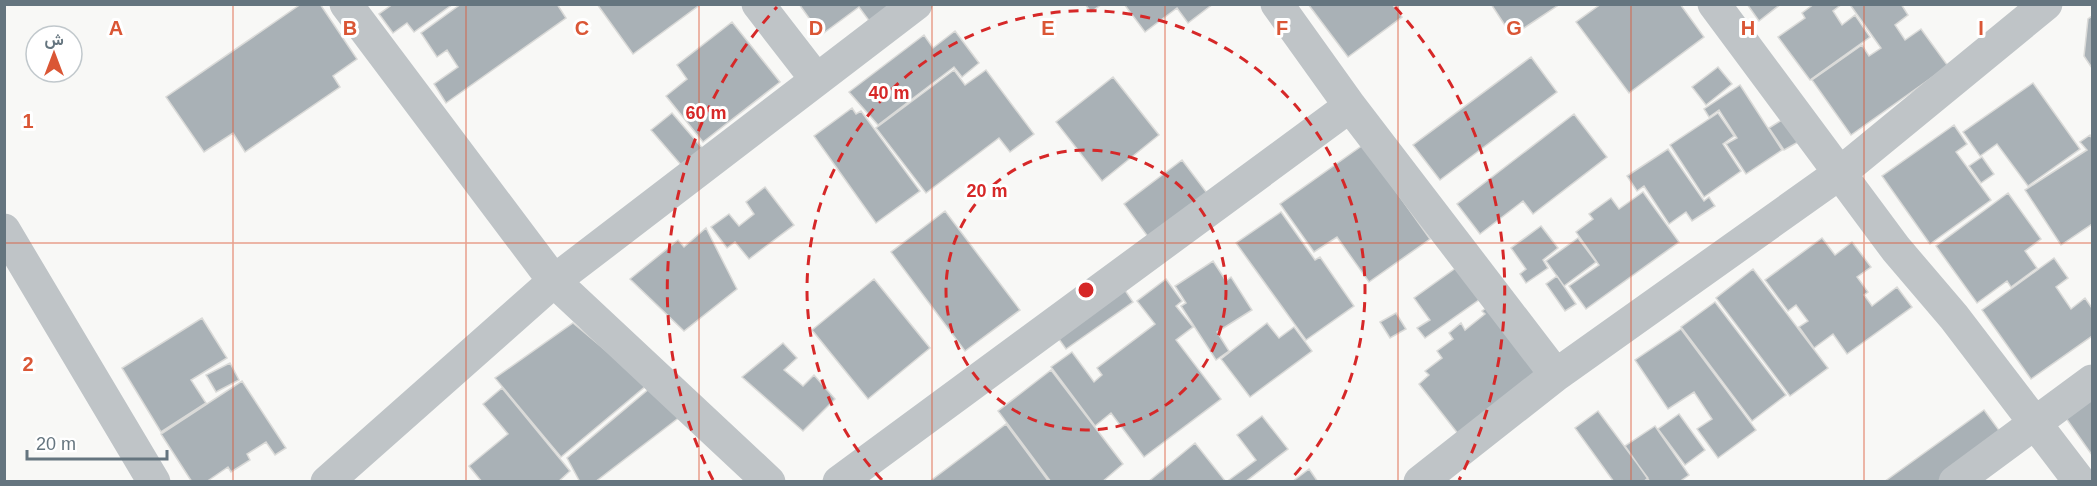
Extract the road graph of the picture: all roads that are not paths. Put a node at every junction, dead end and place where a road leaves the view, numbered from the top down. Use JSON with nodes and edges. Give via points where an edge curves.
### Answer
{"nodes":[{"id":1,"x":346,"y":4,"type":"edge"},
{"id":2,"x":758,"y":4,"type":"edge"},
{"id":3,"x":916,"y":4,"type":"edge"},
{"id":4,"x":1277,"y":4,"type":"edge"},
{"id":5,"x":1714,"y":4,"type":"edge"},
{"id":6,"x":2046,"y":4,"type":"edge"},
{"id":7,"x":816,"y":79,"type":"junction"},
{"id":8,"x":1350,"y":106,"type":"junction"},
{"id":9,"x":1840,"y":172,"type":"junction"},
{"id":10,"x":4,"y":230,"type":"edge"},
{"id":11,"x":554,"y":281,"type":"junction"},
{"id":12,"x":1556,"y":375,"type":"junction"},
{"id":13,"x":2092,"y":381,"type":"edge"},
{"id":14,"x":2034,"y":424,"type":"junction"},
{"id":15,"x":154,"y":482,"type":"edge"},
{"id":16,"x":327,"y":482,"type":"edge"},
{"id":17,"x":769,"y":482,"type":"edge"},
{"id":18,"x":839,"y":482,"type":"edge"},
{"id":19,"x":1420,"y":482,"type":"edge"},
{"id":20,"x":1955,"y":482,"type":"edge"},
{"id":21,"x":2080,"y":482,"type":"edge"}],
"edges":[{"from":1,"to":11,"type":"street"},
{"from":2,"to":7,"type":"street"},
{"from":3,"to":7,"type":"street"},
{"from":4,"to":8,"type":"street"},
{"from":5,"to":9,"type":"street"},
{"from":6,"to":9,"type":"street"},
{"from":7,"to":11,"type":"street"},
{"from":8,"to":12,"type":"street"},
{"from":8,"to":18,"type":"street"},
{"from":9,"to":12,"type":"street"},
{"from":9,"to":14,"type":"street"},
{"from":10,"to":15,"type":"street"},
{"from":11,"to":16,"type":"street"},
{"from":11,"to":17,"type":"street"},
{"from":12,"to":19,"type":"street"},
{"from":13,"to":14,"type":"street"},
{"from":14,"to":20,"type":"street"},
{"from":14,"to":21,"type":"street"}]}
